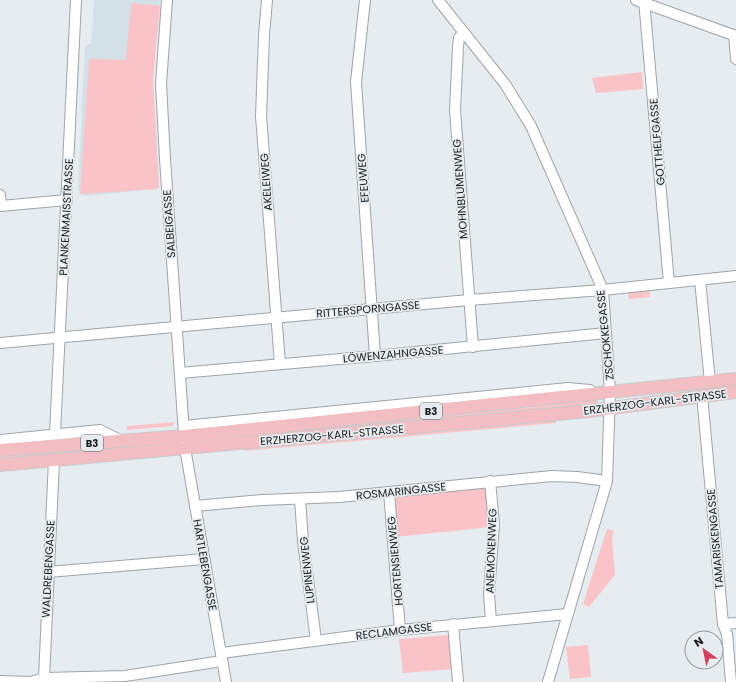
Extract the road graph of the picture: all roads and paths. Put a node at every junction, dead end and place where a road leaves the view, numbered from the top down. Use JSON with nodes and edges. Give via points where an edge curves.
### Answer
{"nodes":[{"id":1,"x":76,"y":0,"type":"edge"},
{"id":2,"x":167,"y":0,"type":"edge"},
{"id":3,"x":267,"y":0,"type":"edge"},
{"id":4,"x":364,"y":0,"type":"edge"},
{"id":5,"x":438,"y":0,"type":"edge"},
{"id":6,"x":642,"y":1,"type":"edge"},
{"id":7,"x":464,"y":32,"type":"junction"},
{"id":8,"x":735,"y":35,"type":"edge"},
{"id":9,"x":736,"y":59,"type":"edge"},
{"id":10,"x":0,"y":195,"type":"edge"},
{"id":11,"x":67,"y":200,"type":"junction"},
{"id":12,"x":1,"y":206,"type":"edge"},
{"id":13,"x":736,"y":276,"type":"edge"},
{"id":14,"x":700,"y":280,"type":"junction"},
{"id":15,"x":669,"y":283,"type":"junction"},
{"id":16,"x":603,"y":290,"type":"junction"},
{"id":17,"x":469,"y":300,"type":"junction"},
{"id":18,"x":372,"y":309,"type":"junction"},
{"id":19,"x":276,"y":317,"type":"junction"},
{"id":20,"x":176,"y":327,"type":"junction"},
{"id":21,"x":606,"y":333,"type":"junction"},
{"id":22,"x":60,"y":337,"type":"junction"},
{"id":23,"x":0,"y":343,"type":"edge"},
{"id":24,"x":473,"y":347,"type":"junction"},
{"id":25,"x":375,"y":356,"type":"junction"},
{"id":26,"x":280,"y":364,"type":"junction"},
{"id":27,"x":180,"y":373,"type":"junction"},
{"id":28,"x":736,"y":380,"type":"edge"},
{"id":29,"x":710,"y":382,"type":"junction"},
{"id":30,"x":610,"y":392,"type":"junction"},
{"id":31,"x":736,"y":392,"type":"edge"},
{"id":32,"x":702,"y":395,"type":"junction"},
{"id":33,"x":610,"y":408,"type":"junction"},
{"id":34,"x":184,"y":431,"type":"junction"},
{"id":35,"x":55,"y":433,"type":"junction"},
{"id":36,"x":0,"y":440,"type":"edge"},
{"id":37,"x":122,"y":441,"type":"junction"},
{"id":38,"x":185,"y":448,"type":"junction"},
{"id":39,"x":0,"y":450,"type":"edge"},
{"id":40,"x":54,"y":460,"type":"junction"},
{"id":41,"x":0,"y":465,"type":"edge"},
{"id":42,"x":490,"y":481,"type":"junction"},
{"id":43,"x":607,"y":481,"type":"junction"},
{"id":44,"x":390,"y":492,"type":"junction"},
{"id":45,"x":300,"y":499,"type":"junction"},
{"id":46,"x":195,"y":506,"type":"junction"},
{"id":47,"x":204,"y":559,"type":"junction"},
{"id":48,"x":48,"y":572,"type":"junction"},
{"id":49,"x":567,"y":614,"type":"junction"},
{"id":50,"x":491,"y":621,"type":"junction"},
{"id":51,"x":736,"y":623,"type":"edge"},
{"id":52,"x":454,"y":624,"type":"junction"},
{"id":53,"x":723,"y":624,"type":"junction"},
{"id":54,"x":400,"y":630,"type":"junction"},
{"id":55,"x":316,"y":640,"type":"junction"},
{"id":56,"x":222,"y":657,"type":"junction"},
{"id":57,"x":44,"y":678,"type":"junction"},
{"id":58,"x":0,"y":680,"type":"edge"},
{"id":59,"x":31,"y":682,"type":"edge"},
{"id":60,"x":226,"y":682,"type":"edge"},
{"id":61,"x":458,"y":682,"type":"edge"},
{"id":62,"x":548,"y":682,"type":"edge"},
{"id":63,"x":731,"y":682,"type":"edge"}],
"edges":[{"from":1,"to":11,"type":"street","name":"PLANKENMAISSTRASSE"},
{"from":2,"to":20,"type":"street","name":"SALBEIGASSE","via":[[161,84]]},
{"from":3,"to":19,"type":"street","name":"AKELEIWEG","via":[[261,116]]},
{"from":4,"to":18,"type":"street","name":"EFEUWEG","via":[[356,82]]},
{"from":5,"to":7,"type":"street","name":"ZSCHOKKEGASSE"},
{"from":6,"to":8,"type":"street"},
{"from":6,"to":15,"type":"street","name":"GOTTHELFGASSE"},
{"from":7,"to":16,"type":"street","name":"ZSCHOKKEGASSE","via":[[505,84],[531,126]]},
{"from":7,"to":17,"type":"street","name":"MOHNBLUMENWEG","via":[[459,38],[454,110]]},
{"from":8,"to":9,"type":"street"},
{"from":10,"to":12,"type":"street"},
{"from":11,"to":12,"type":"street"},
{"from":11,"to":22,"type":"street","name":"PLANKENMAISSTRASSE"},
{"from":13,"to":14,"type":"street","name":"RITTERSPORNGASSE"},
{"from":14,"to":15,"type":"street","name":"RITTERSPORNGASSE"},
{"from":14,"to":29,"type":"street"},
{"from":15,"to":16,"type":"street","name":"RITTERSPORNGASSE"},
{"from":16,"to":17,"type":"street","name":"RITTERSPORNGASSE"},
{"from":16,"to":21,"type":"street","name":"ZSCHOKKEGASSE"},
{"from":17,"to":18,"type":"street","name":"RITTERSPORNGASSE"},
{"from":17,"to":24,"type":"street","name":"MOHNBLUMENWEG"},
{"from":18,"to":19,"type":"street","name":"RITTERSPORNGASSE"},
{"from":18,"to":25,"type":"street","name":"EFEUWEG"},
{"from":19,"to":20,"type":"street","name":"RITTERSPORNGASSE"},
{"from":19,"to":26,"type":"street","name":"AKELEIWEG"},
{"from":20,"to":22,"type":"street","name":"RITTERSPORNGASSE"},
{"from":20,"to":27,"type":"street","name":"SALBEIGASSE"},
{"from":21,"to":24,"type":"street","name":"LÖWENZAHNGASSE"},
{"from":21,"to":30,"type":"street","name":"ZSCHOKKEGASSE"},
{"from":22,"to":23,"type":"street","name":"RITTERSPORNGASSE"},
{"from":22,"to":35,"type":"street","name":"PLANKENMAISSTRASSE"},
{"from":24,"to":25,"type":"street","name":"LÖWENZAHNGASSE"},
{"from":25,"to":26,"type":"street","name":"LÖWENZAHNGASSE"},
{"from":26,"to":27,"type":"street","name":"LÖWENZAHNGASSE"},
{"from":27,"to":34,"type":"street","name":"SALBEIGASSE"},
{"from":28,"to":29,"type":"main road","name":"ERZHERZOG-KARL-STRASSE","number":"B3"},
{"from":29,"to":30,"type":"main road","name":"ERZHERZOG-KARL-STRASSE","number":"B3"},
{"from":30,"to":33,"type":"street","name":"ZSCHOKKEGASSE"},
{"from":30,"to":34,"type":"main road","name":"ERZHERZOG-KARL-STRASSE","number":"B3"},
{"from":31,"to":32,"type":"main road","name":"ERZHERZOG-KARL-STRASSE","number":"B3"},
{"from":32,"to":33,"type":"main road","name":"ERZHERZOG-KARL-STRASSE","number":"B3"},
{"from":32,"to":53,"type":"street","name":"TAMARISKENGASSE"},
{"from":33,"to":38,"type":"main road","name":"ERZHERZOG-KARL-STRASSE","number":"B3"},
{"from":33,"to":43,"type":"street","name":"ZSCHOKKEGASSE"},
{"from":34,"to":37,"type":"main road","name":"ERZHERZOG-KARL-STRASSE","number":"B3"},
{"from":34,"to":38,"type":"street","name":"SALBEIGASSE"},
{"from":35,"to":36,"type":"street"},
{"from":35,"to":37,"type":"street","via":[[100,430]]},
{"from":37,"to":39,"type":"main road","name":"ERZHERZOG-KARL-STRASSE","number":"B3"},
{"from":38,"to":40,"type":"main road","name":"ERZHERZOG-KARL-STRASSE","number":"B3"},
{"from":38,"to":46,"type":"street","name":"HARTLEBENGASSE"},
{"from":40,"to":41,"type":"main road","name":"ERZHERZOG-KARL-STRASSE","number":"B3"},
{"from":40,"to":48,"type":"street","name":"WALDREBENGASSE"},
{"from":42,"to":43,"type":"street","name":"ROSMARINGASSE","via":[[552,476]]},
{"from":42,"to":44,"type":"street","name":"ROSMARINGASSE"},
{"from":42,"to":50,"type":"street","name":"ANEMONENWEG","via":[[494,523],[489,594]]},
{"from":43,"to":49,"type":"street","name":"ZSCHOKKEGASSE"},
{"from":44,"to":45,"type":"street","name":"ROSMARINGASSE"},
{"from":44,"to":54,"type":"street","name":"HORTENSIENWEG"},
{"from":45,"to":46,"type":"street","name":"ROSMARINGASSE"},
{"from":45,"to":55,"type":"street","name":"LUPINENWEG"},
{"from":46,"to":47,"type":"street","name":"HARTLEBENGASSE"},
{"from":47,"to":48,"type":"street"},
{"from":47,"to":56,"type":"street","name":"HARTLEBENGASSE"},
{"from":48,"to":57,"type":"street","name":"WALDREBENGASSE"},
{"from":49,"to":50,"type":"street","name":"RECLAMGASSE"},
{"from":49,"to":62,"type":"street","name":"ZSCHOKKEGASSE"},
{"from":50,"to":52,"type":"street","name":"RECLAMGASSE"},
{"from":51,"to":53,"type":"street"},
{"from":52,"to":54,"type":"street","name":"RECLAMGASSE"},
{"from":52,"to":61,"type":"street"},
{"from":53,"to":63,"type":"street","name":"TAMARISKENGASSE","via":[[727,634]]},
{"from":54,"to":55,"type":"street","name":"RECLAMGASSE"},
{"from":55,"to":56,"type":"street","name":"RECLAMGASSE"},
{"from":56,"to":57,"type":"street","name":"RECLAMGASSE","via":[[125,676]]},
{"from":56,"to":60,"type":"street","name":"HARTLEBENGASSE"},
{"from":57,"to":59,"type":"street","name":"RECLAMGASSE"},
{"from":58,"to":59,"type":"street"}]}
